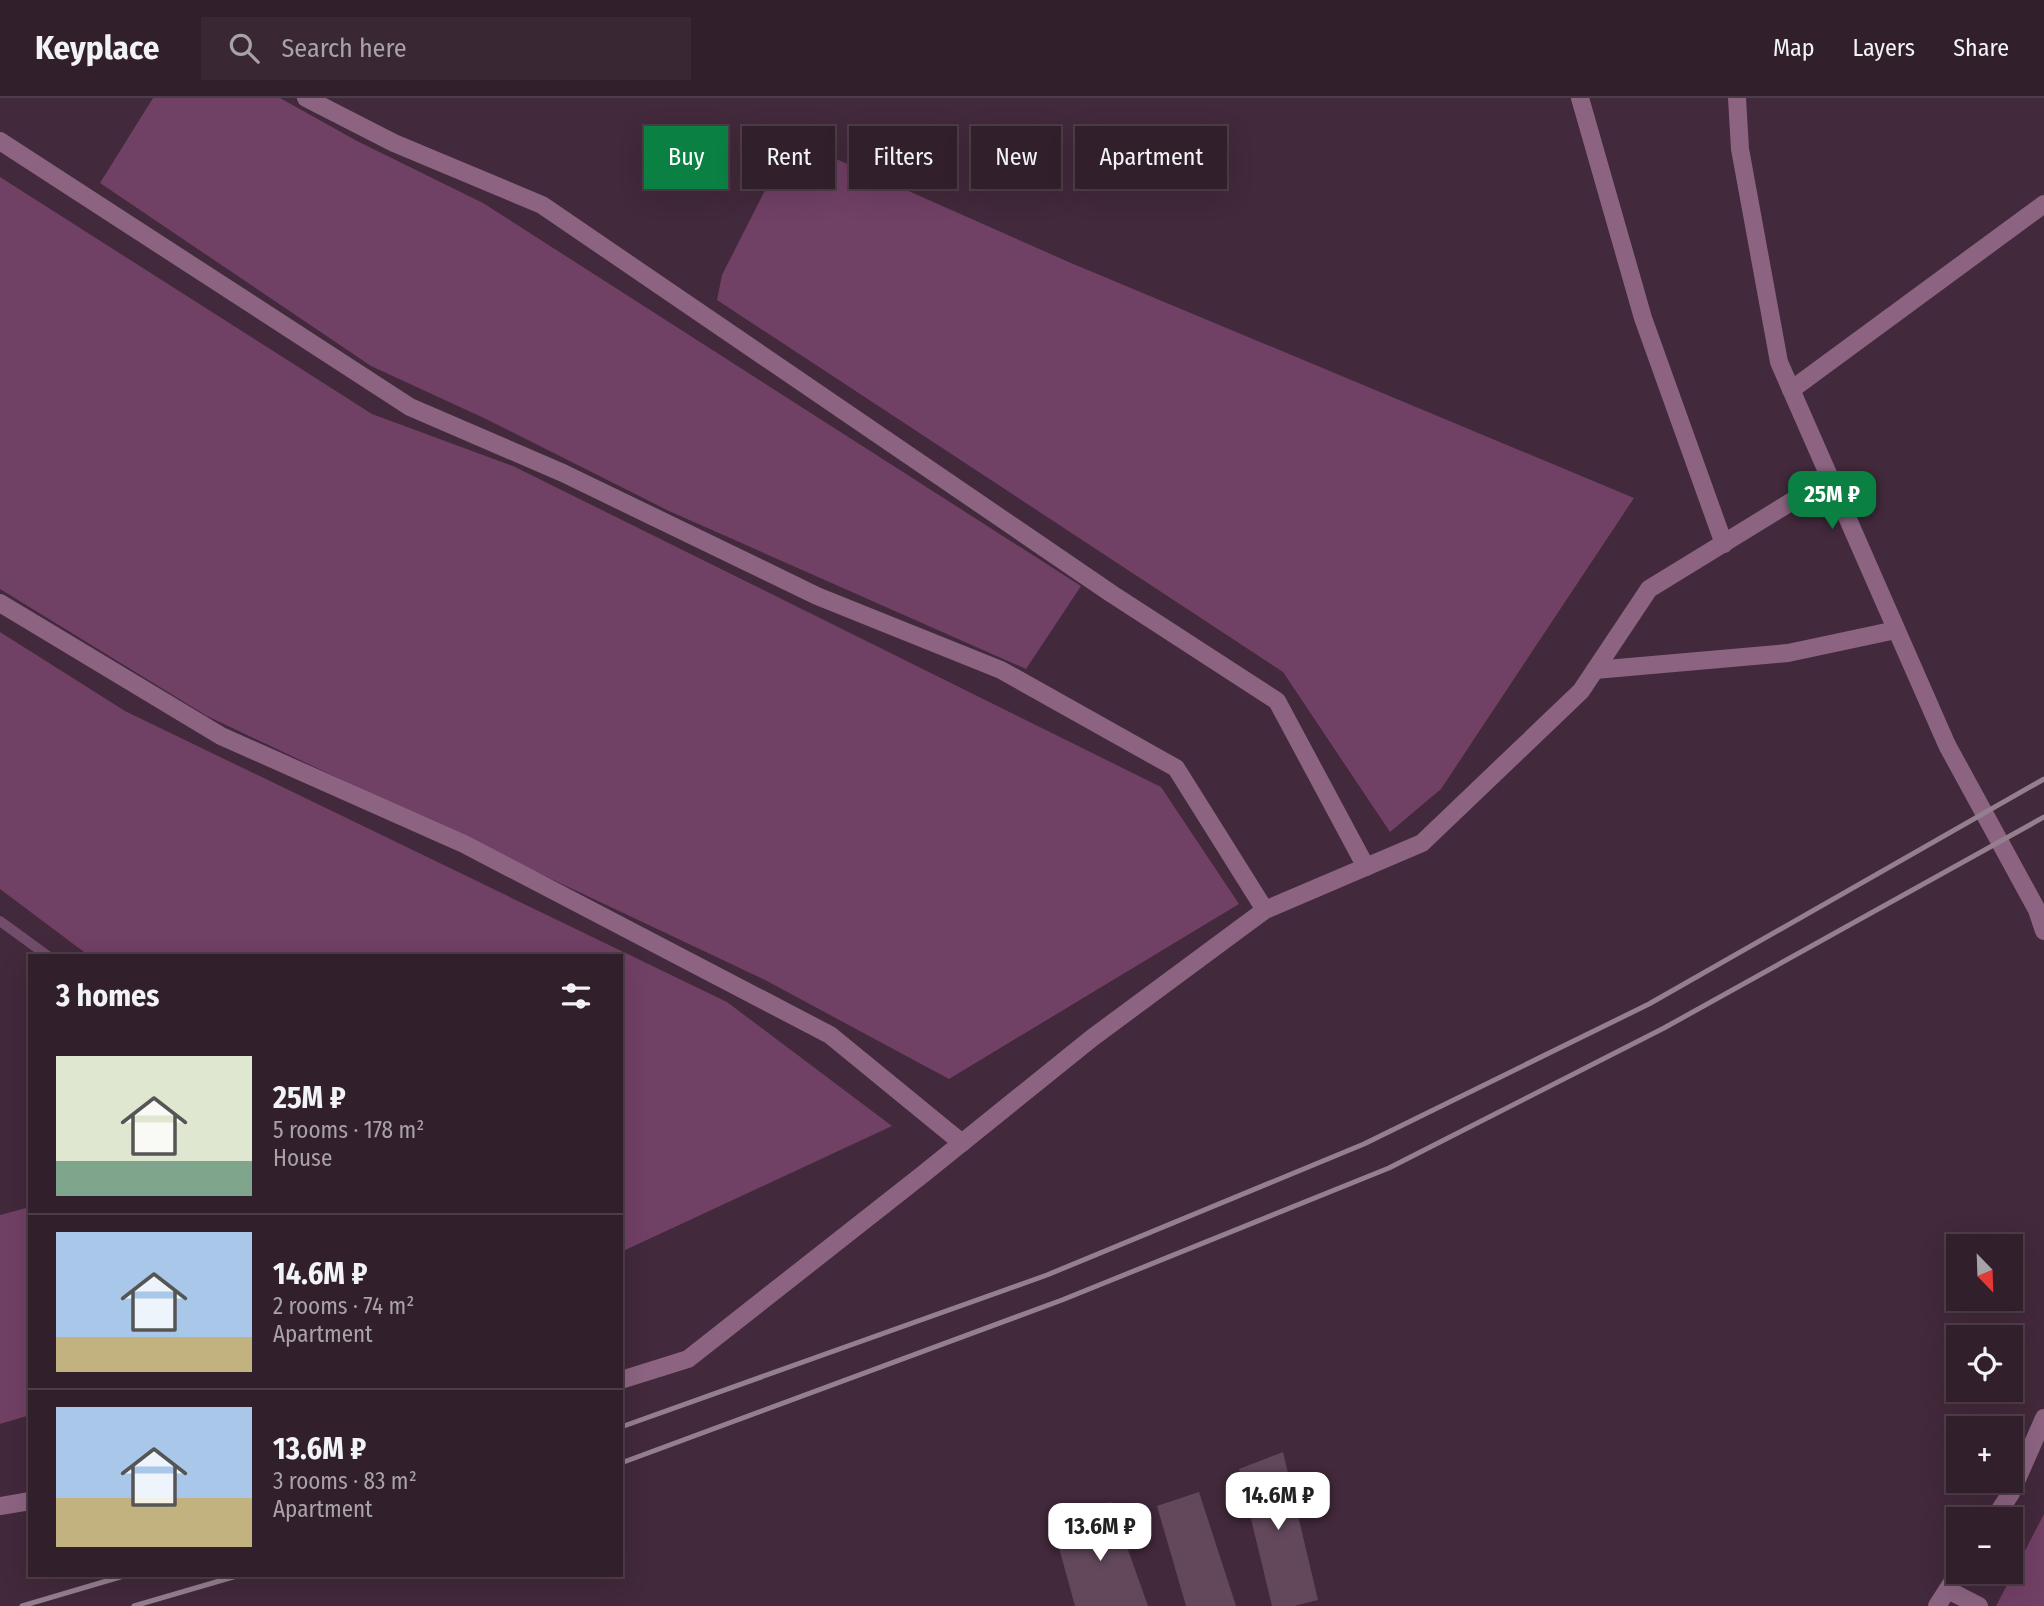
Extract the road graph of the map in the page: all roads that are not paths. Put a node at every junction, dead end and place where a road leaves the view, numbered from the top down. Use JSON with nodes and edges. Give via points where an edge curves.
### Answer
{"nodes":[{"id":1,"x":306,"y":98,"type":"edge"},
{"id":2,"x":1580,"y":98,"type":"edge"},
{"id":3,"x":1737,"y":98,"type":"edge"},
{"id":4,"x":0,"y":141,"type":"edge"},
{"id":5,"x":2044,"y":204,"type":"edge"},
{"id":6,"x":1791,"y":390,"type":"junction"},
{"id":7,"x":1830,"y":478,"type":"junction"},
{"id":8,"x":1724,"y":544,"type":"junction"},
{"id":9,"x":0,"y":603,"type":"edge"},
{"id":10,"x":1896,"y":630,"type":"junction"},
{"id":11,"x":1595,"y":670,"type":"junction"},
{"id":12,"x":1366,"y":867,"type":"junction"},
{"id":13,"x":1265,"y":910,"type":"junction"},
{"id":14,"x":2044,"y":931,"type":"edge"},
{"id":15,"x":962,"y":1143,"type":"junction"},
{"id":16,"x":623,"y":1379,"type":"edge"},
{"id":17,"x":2044,"y":1418,"type":"edge"},
{"id":18,"x":28,"y":1501,"type":"edge"},
{"id":19,"x":0,"y":1506,"type":"edge"},
{"id":20,"x":2002,"y":1507,"type":"edge"},
{"id":21,"x":1952,"y":1584,"type":"edge"},
{"id":22,"x":1948,"y":1590,"type":"junction"},
{"id":23,"x":1937,"y":1606,"type":"edge"},
{"id":24,"x":1979,"y":1606,"type":"edge"}],
"edges":[{"from":1,"to":12,"type":"street","via":[[394,143],[542,205],[1112,594],[1277,701]]},
{"from":2,"to":8,"type":"street","via":[[1643,318]]},
{"from":3,"to":6,"type":"street","via":[[1740,149],[1779,362]]},
{"from":4,"to":13,"type":"street","via":[[410,407],[563,473],[817,596],[1001,670],[1175,768]]},
{"from":5,"to":6,"type":"street"},
{"from":6,"to":7,"type":"street"},
{"from":7,"to":8,"type":"street"},
{"from":7,"to":10,"type":"street"},
{"from":8,"to":11,"type":"street","via":[[1649,589]]},
{"from":9,"to":15,"type":"street","via":[[221,736],[464,844],[831,1035]]},
{"from":10,"to":11,"type":"street","via":[[1788,653]]},
{"from":10,"to":14,"type":"street","via":[[1947,745]]},
{"from":11,"to":12,"type":"street","via":[[1581,691],[1422,844]]},
{"from":12,"to":13,"type":"street"},
{"from":13,"to":15,"type":"street","via":[[1092,1038]]},
{"from":15,"to":16,"type":"street","via":[[688,1359]]},
{"from":17,"to":20,"type":"street"},
{"from":18,"to":19,"type":"street"},
{"from":21,"to":22,"type":"street"},
{"from":22,"to":23,"type":"street"},
{"from":22,"to":24,"type":"street"}]}
